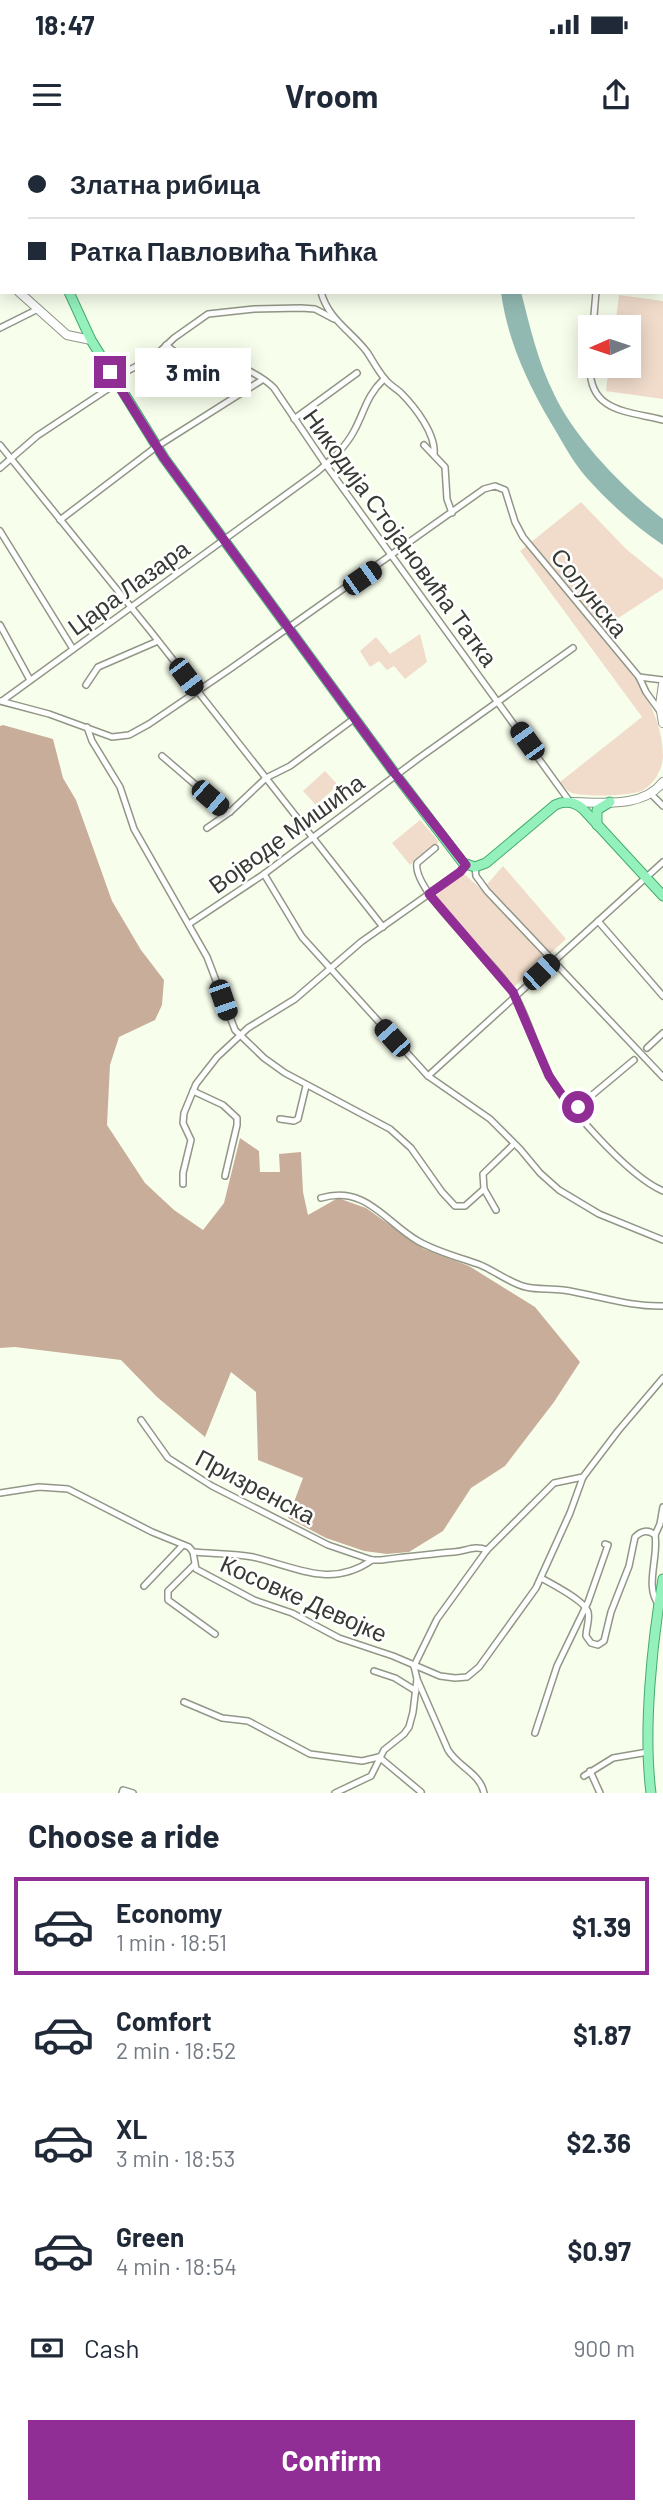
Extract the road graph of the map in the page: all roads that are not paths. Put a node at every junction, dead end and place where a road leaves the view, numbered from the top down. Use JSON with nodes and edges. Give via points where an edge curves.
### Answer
{"nodes":[{"id":1,"x":21,"y":294,"type":"edge"},
{"id":2,"x":70,"y":294,"type":"edge"},
{"id":3,"x":322,"y":294,"type":"edge"},
{"id":4,"x":596,"y":294,"type":"edge"},
{"id":5,"x":37,"y":309,"type":"junction"},
{"id":6,"x":594,"y":315,"type":"edge"},
{"id":7,"x":334,"y":319,"type":"junction"},
{"id":8,"x":0,"y":328,"type":"edge"},
{"id":9,"x":91,"y":340,"type":"junction"},
{"id":10,"x":166,"y":345,"type":"junction"},
{"id":11,"x":357,"y":373,"type":"dead end"},
{"id":12,"x":591,"y":378,"type":"edge"},
{"id":13,"x":384,"y":379,"type":"junction"},
{"id":14,"x":116,"y":380,"type":"junction"},
{"id":15,"x":262,"y":380,"type":"junction"},
{"id":16,"x":294,"y":419,"type":"junction"},
{"id":17,"x":663,"y":420,"type":"edge"},
{"id":18,"x":0,"y":445,"type":"edge"},
{"id":19,"x":424,"y":445,"type":"dead end"},
{"id":20,"x":156,"y":447,"type":"junction"},
{"id":21,"x":434,"y":454,"type":"junction"},
{"id":22,"x":10,"y":457,"type":"junction"},
{"id":23,"x":326,"y":465,"type":"junction"},
{"id":24,"x":0,"y":468,"type":"edge"},
{"id":25,"x":452,"y":513,"type":"junction"},
{"id":26,"x":60,"y":520,"type":"junction"},
{"id":27,"x":0,"y":531,"type":"edge"},
{"id":28,"x":223,"y":539,"type":"junction"},
{"id":29,"x":393,"y":556,"type":"junction"},
{"id":30,"x":130,"y":606,"type":"junction"},
{"id":31,"x":0,"y":625,"type":"edge"},
{"id":32,"x":289,"y":628,"type":"junction"},
{"id":33,"x":158,"y":641,"type":"junction"},
{"id":34,"x":573,"y":648,"type":"dead end"},
{"id":35,"x":73,"y":649,"type":"junction"},
{"id":36,"x":639,"y":677,"type":"junction"},
{"id":37,"x":30,"y":680,"type":"junction"},
{"id":38,"x":663,"y":682,"type":"edge"},
{"id":39,"x":86,"y":685,"type":"dead end"},
{"id":40,"x":197,"y":692,"type":"junction"},
{"id":41,"x":1,"y":701,"type":"edge"},
{"id":42,"x":499,"y":703,"type":"junction"},
{"id":43,"x":660,"y":711,"type":"junction"},
{"id":44,"x":355,"y":718,"type":"junction"},
{"id":45,"x":663,"y":723,"type":"edge"},
{"id":46,"x":87,"y":727,"type":"junction"},
{"id":47,"x":162,"y":756,"type":"dead end"},
{"id":48,"x":396,"y":775,"type":"junction"},
{"id":49,"x":266,"y":778,"type":"junction"},
{"id":50,"x":663,"y":782,"type":"edge"},
{"id":51,"x":651,"y":794,"type":"junction"},
{"id":52,"x":570,"y":802,"type":"junction"},
{"id":53,"x":610,"y":802,"type":"junction"},
{"id":54,"x":663,"y":806,"type":"edge"},
{"id":55,"x":230,"y":812,"type":"junction"},
{"id":56,"x":597,"y":825,"type":"junction"},
{"id":57,"x":206,"y":828,"type":"dead end"},
{"id":58,"x":312,"y":837,"type":"junction"},
{"id":59,"x":435,"y":848,"type":"dead end"},
{"id":60,"x":663,"y":862,"type":"edge"},
{"id":61,"x":470,"y":866,"type":"junction"},
{"id":62,"x":264,"y":874,"type":"junction"},
{"id":63,"x":647,"y":879,"type":"junction"},
{"id":64,"x":429,"y":894,"type":"junction"},
{"id":65,"x":663,"y":896,"type":"edge"},
{"id":66,"x":598,"y":921,"type":"junction"},
{"id":67,"x":189,"y":924,"type":"junction"},
{"id":68,"x":383,"y":927,"type":"junction"},
{"id":69,"x":554,"y":960,"type":"junction"},
{"id":70,"x":329,"y":969,"type":"junction"},
{"id":71,"x":663,"y":996,"type":"edge"},
{"id":72,"x":516,"y":997,"type":"junction"},
{"id":73,"x":663,"y":1033,"type":"edge"},
{"id":74,"x":240,"y":1035,"type":"junction"},
{"id":75,"x":646,"y":1048,"type":"dead end"},
{"id":76,"x":634,"y":1060,"type":"dead end"},
{"id":77,"x":428,"y":1076,"type":"junction"},
{"id":78,"x":663,"y":1077,"type":"edge"},
{"id":79,"x":306,"y":1086,"type":"junction"},
{"id":80,"x":193,"y":1091,"type":"junction"},
{"id":81,"x":573,"y":1111,"type":"junction"},
{"id":82,"x":280,"y":1119,"type":"dead end"},
{"id":83,"x":298,"y":1119,"type":"junction"},
{"id":84,"x":302,"y":1129,"type":"dead end"},
{"id":85,"x":514,"y":1144,"type":"junction"},
{"id":86,"x":225,"y":1176,"type":"dead end"},
{"id":87,"x":183,"y":1184,"type":"dead end"},
{"id":88,"x":484,"y":1189,"type":"junction"},
{"id":89,"x":663,"y":1191,"type":"edge"},
{"id":90,"x":321,"y":1198,"type":"dead end"},
{"id":91,"x":496,"y":1210,"type":"dead end"},
{"id":92,"x":663,"y":1240,"type":"edge"},
{"id":93,"x":663,"y":1306,"type":"edge"},
{"id":94,"x":663,"y":1378,"type":"edge"},
{"id":95,"x":141,"y":1420,"type":"dead end"},
{"id":96,"x":583,"y":1477,"type":"junction"},
{"id":97,"x":0,"y":1493,"type":"edge"},
{"id":98,"x":663,"y":1507,"type":"edge"},
{"id":99,"x":655,"y":1535,"type":"junction"},
{"id":100,"x":605,"y":1544,"type":"dead end"},
{"id":101,"x":183,"y":1545,"type":"junction"},
{"id":102,"x":487,"y":1550,"type":"junction"},
{"id":103,"x":193,"y":1552,"type":"junction"},
{"id":104,"x":372,"y":1560,"type":"junction"},
{"id":105,"x":194,"y":1565,"type":"junction"},
{"id":106,"x":541,"y":1578,"type":"junction"},
{"id":107,"x":663,"y":1579,"type":"edge"},
{"id":108,"x":144,"y":1586,"type":"dead end"},
{"id":109,"x":659,"y":1605,"type":"junction"},
{"id":110,"x":585,"y":1607,"type":"junction"},
{"id":111,"x":215,"y":1634,"type":"dead end"},
{"id":112,"x":414,"y":1667,"type":"junction"},
{"id":113,"x":374,"y":1671,"type":"dead end"},
{"id":114,"x":417,"y":1679,"type":"junction"},
{"id":115,"x":416,"y":1691,"type":"junction"},
{"id":116,"x":184,"y":1702,"type":"dead end"},
{"id":117,"x":535,"y":1733,"type":"dead end"},
{"id":118,"x":648,"y":1752,"type":"junction"},
{"id":119,"x":379,"y":1757,"type":"junction"},
{"id":120,"x":590,"y":1771,"type":"junction"},
{"id":121,"x":584,"y":1776,"type":"dead end"},
{"id":122,"x":421,"y":1792,"type":"edge"},
{"id":123,"x":122,"y":1793,"type":"edge"},
{"id":124,"x":133,"y":1793,"type":"edge"},
{"id":125,"x":335,"y":1793,"type":"edge"},
{"id":126,"x":484,"y":1793,"type":"edge"},
{"id":127,"x":600,"y":1793,"type":"edge"},
{"id":128,"x":651,"y":1793,"type":"edge"}],
"edges":[{"from":1,"to":5,"type":"main road"},
{"from":2,"to":9,"type":"main road"},
{"from":3,"to":7,"type":"street"},
{"from":4,"to":6,"type":"street"},
{"from":5,"to":8,"type":"street"},
{"from":5,"to":9,"type":"main road","via":[[67,335]]},
{"from":7,"to":10,"type":"street","via":[[301,308],[215,312]]},
{"from":7,"to":13,"type":"street","via":[[366,351]]},
{"from":9,"to":14,"type":"main road"},
{"from":10,"to":14,"type":"street"},
{"from":10,"to":15,"type":"street","name":"Никодија Стојановића Татка","via":[[191,360],[230,363]]},
{"from":11,"to":16,"type":"street"},
{"from":12,"to":17,"type":"street","via":[[601,401]]},
{"from":13,"to":21,"type":"street","via":[[418,415],[430,435]]},
{"from":13,"to":23,"type":"street","name":"Цара Лазара","via":[[369,396],[348,441]]},
{"from":14,"to":20,"type":"main road"},
{"from":14,"to":22,"type":"street"},
{"from":15,"to":16,"type":"street","name":"Никодија Стојановића Татка","via":[[274,388]]},
{"from":15,"to":20,"type":"street"},
{"from":16,"to":23,"type":"street","name":"Никодија Стојановића Татка"},
{"from":18,"to":22,"type":"street"},
{"from":19,"to":21,"type":"street"},
{"from":20,"to":26,"type":"street"},
{"from":20,"to":28,"type":"main road"},
{"from":21,"to":25,"type":"street","via":[[446,470]]},
{"from":22,"to":24,"type":"street"},
{"from":22,"to":26,"type":"street"},
{"from":23,"to":28,"type":"street","name":"Цара Лазара"},
{"from":23,"to":29,"type":"street","name":"Никодија Стојановића Татка"},
{"from":25,"to":29,"type":"street"},
{"from":25,"to":36,"type":"street","name":"Солунска","via":[[488,488],[503,488],[523,537]]},
{"from":26,"to":30,"type":"street"},
{"from":27,"to":35,"type":"street"},
{"from":28,"to":30,"type":"street","name":"Цара Лазара"},
{"from":28,"to":32,"type":"main road"},
{"from":29,"to":32,"type":"street"},
{"from":29,"to":42,"type":"street","name":"Никодија Стојановића Татка"},
{"from":30,"to":33,"type":"street"},
{"from":30,"to":35,"type":"street","name":"Цара Лазара"},
{"from":31,"to":37,"type":"street"},
{"from":32,"to":40,"type":"street"},
{"from":32,"to":44,"type":"main road"},
{"from":33,"to":39,"type":"street","via":[[98,667]]},
{"from":33,"to":40,"type":"street"},
{"from":34,"to":42,"type":"street","name":"Војводе Мишића"},
{"from":35,"to":37,"type":"street","name":"Цара Лазара"},
{"from":36,"to":38,"type":"street"},
{"from":36,"to":43,"type":"street","name":"Солунска"},
{"from":37,"to":41,"type":"street","name":"Цара Лазара"},
{"from":38,"to":43,"type":"main road"},
{"from":40,"to":46,"type":"street","via":[[129,735],[112,737]]},
{"from":40,"to":49,"type":"street"},
{"from":41,"to":46,"type":"street"},
{"from":42,"to":48,"type":"street","name":"Војводе Мишића"},
{"from":42,"to":52,"type":"street","name":"Никодија Стојановића Татка"},
{"from":43,"to":45,"type":"main road"},
{"from":44,"to":48,"type":"main road"},
{"from":44,"to":49,"type":"street"},
{"from":46,"to":67,"type":"street","via":[[120,787],[134,830]]},
{"from":47,"to":55,"type":"street"},
{"from":48,"to":58,"type":"street","name":"Војводе Мишића"},
{"from":48,"to":61,"type":"main road"},
{"from":49,"to":55,"type":"street"},
{"from":49,"to":58,"type":"street"},
{"from":50,"to":51,"type":"main road"},
{"from":51,"to":53,"type":"main road"},
{"from":51,"to":54,"type":"street"},
{"from":52,"to":53,"type":"main road"},
{"from":52,"to":56,"type":"main road"},
{"from":52,"to":61,"type":"main road","via":[[555,805],[490,860]]},
{"from":53,"to":56,"type":"main road","via":[[597,810]]},
{"from":55,"to":57,"type":"street"},
{"from":56,"to":63,"type":"main road"},
{"from":58,"to":62,"type":"street","name":"Војводе Мишића"},
{"from":58,"to":68,"type":"street"},
{"from":59,"to":64,"type":"street","via":[[416,865]]},
{"from":60,"to":63,"type":"street"},
{"from":61,"to":64,"type":"street"},
{"from":61,"to":69,"type":"street"},
{"from":62,"to":67,"type":"street","name":"Војводе Мишића"},
{"from":62,"to":70,"type":"street","via":[[295,928]]},
{"from":63,"to":65,"type":"main road"},
{"from":63,"to":66,"type":"street"},
{"from":64,"to":68,"type":"street"},
{"from":64,"to":72,"type":"street"},
{"from":66,"to":69,"type":"street"},
{"from":66,"to":71,"type":"street"},
{"from":67,"to":74,"type":"street"},
{"from":68,"to":70,"type":"street"},
{"from":69,"to":72,"type":"street"},
{"from":69,"to":78,"type":"street"},
{"from":70,"to":74,"type":"street","via":[[295,999]]},
{"from":70,"to":77,"type":"street"},
{"from":72,"to":77,"type":"street"},
{"from":72,"to":81,"type":"street","via":[[549,1076]]},
{"from":73,"to":75,"type":"street"},
{"from":74,"to":79,"type":"street"},
{"from":74,"to":80,"type":"street","via":[[207,1068]]},
{"from":76,"to":81,"type":"street"},
{"from":77,"to":85,"type":"street","via":[[484,1114]]},
{"from":79,"to":83,"type":"street"},
{"from":79,"to":88,"type":"street","via":[[390,1129],[411,1148],[456,1206],[465,1206]]},
{"from":80,"to":86,"type":"street","via":[[223,1105],[237,1118]]},
{"from":80,"to":87,"type":"street","via":[[183,1120],[191,1140]]},
{"from":81,"to":89,"type":"street","via":[[642,1178]]},
{"from":82,"to":83,"type":"street"},
{"from":83,"to":84,"type":"street"},
{"from":85,"to":88,"type":"street","via":[[484,1171]]},
{"from":85,"to":92,"type":"street","via":[[565,1195]]},
{"from":88,"to":91,"type":"street"},
{"from":90,"to":93,"type":"street","via":[[354,1197],[424,1244],[523,1286]]},
{"from":94,"to":96,"type":"street","name":"Косовке Девојке"},
{"from":95,"to":104,"type":"street","name":"Призренска","via":[[168,1458],[212,1486],[328,1545]]},
{"from":96,"to":102,"type":"street","via":[[554,1483]]},
{"from":96,"to":106,"type":"street","name":"Косовке Девојке"},
{"from":97,"to":101,"type":"street","name":"Косовке Девојке","via":[[39,1487],[68,1489]]},
{"from":98,"to":99,"type":"street"},
{"from":99,"to":109,"type":"street","via":[[653,1595]]},
{"from":99,"to":110,"type":"street","via":[[646,1531],[635,1537],[607,1633],[598,1645],[586,1636],[589,1614]]},
{"from":100,"to":110,"type":"street"},
{"from":101,"to":103,"type":"street","name":"Косовке Девојке"},
{"from":101,"to":108,"type":"street"},
{"from":102,"to":104,"type":"street","name":"Призренска","via":[[473,1547]]},
{"from":102,"to":112,"type":"street","via":[[437,1619]]},
{"from":103,"to":104,"type":"street","name":"Призренска","via":[[250,1556],[326,1576],[346,1573]]},
{"from":103,"to":105,"type":"street","name":"Косовке Девојке"},
{"from":105,"to":111,"type":"street","via":[[168,1591],[168,1600]]},
{"from":105,"to":112,"type":"street","name":"Косовке Девојке","via":[[259,1602]]},
{"from":106,"to":110,"type":"street"},
{"from":106,"to":112,"type":"street","name":"Косовке Девојке","via":[[474,1673],[455,1678]]},
{"from":107,"to":109,"type":"main road"},
{"from":109,"to":118,"type":"main road"},
{"from":110,"to":117,"type":"street","via":[[557,1666]]},
{"from":112,"to":114,"type":"street"},
{"from":113,"to":115,"type":"street"},
{"from":114,"to":115,"type":"street"},
{"from":114,"to":126,"type":"street","via":[[447,1750],[481,1782]]},
{"from":115,"to":119,"type":"street","via":[[409,1727]]},
{"from":116,"to":119,"type":"street","via":[[222,1718],[248,1721],[310,1754],[362,1761]]},
{"from":118,"to":120,"type":"street","via":[[613,1758]]},
{"from":118,"to":128,"type":"main road"},
{"from":119,"to":122,"type":"street"},
{"from":119,"to":125,"type":"street","via":[[371,1776]]},
{"from":120,"to":121,"type":"street"},
{"from":120,"to":127,"type":"street"},
{"from":123,"to":124,"type":"street"}]}
